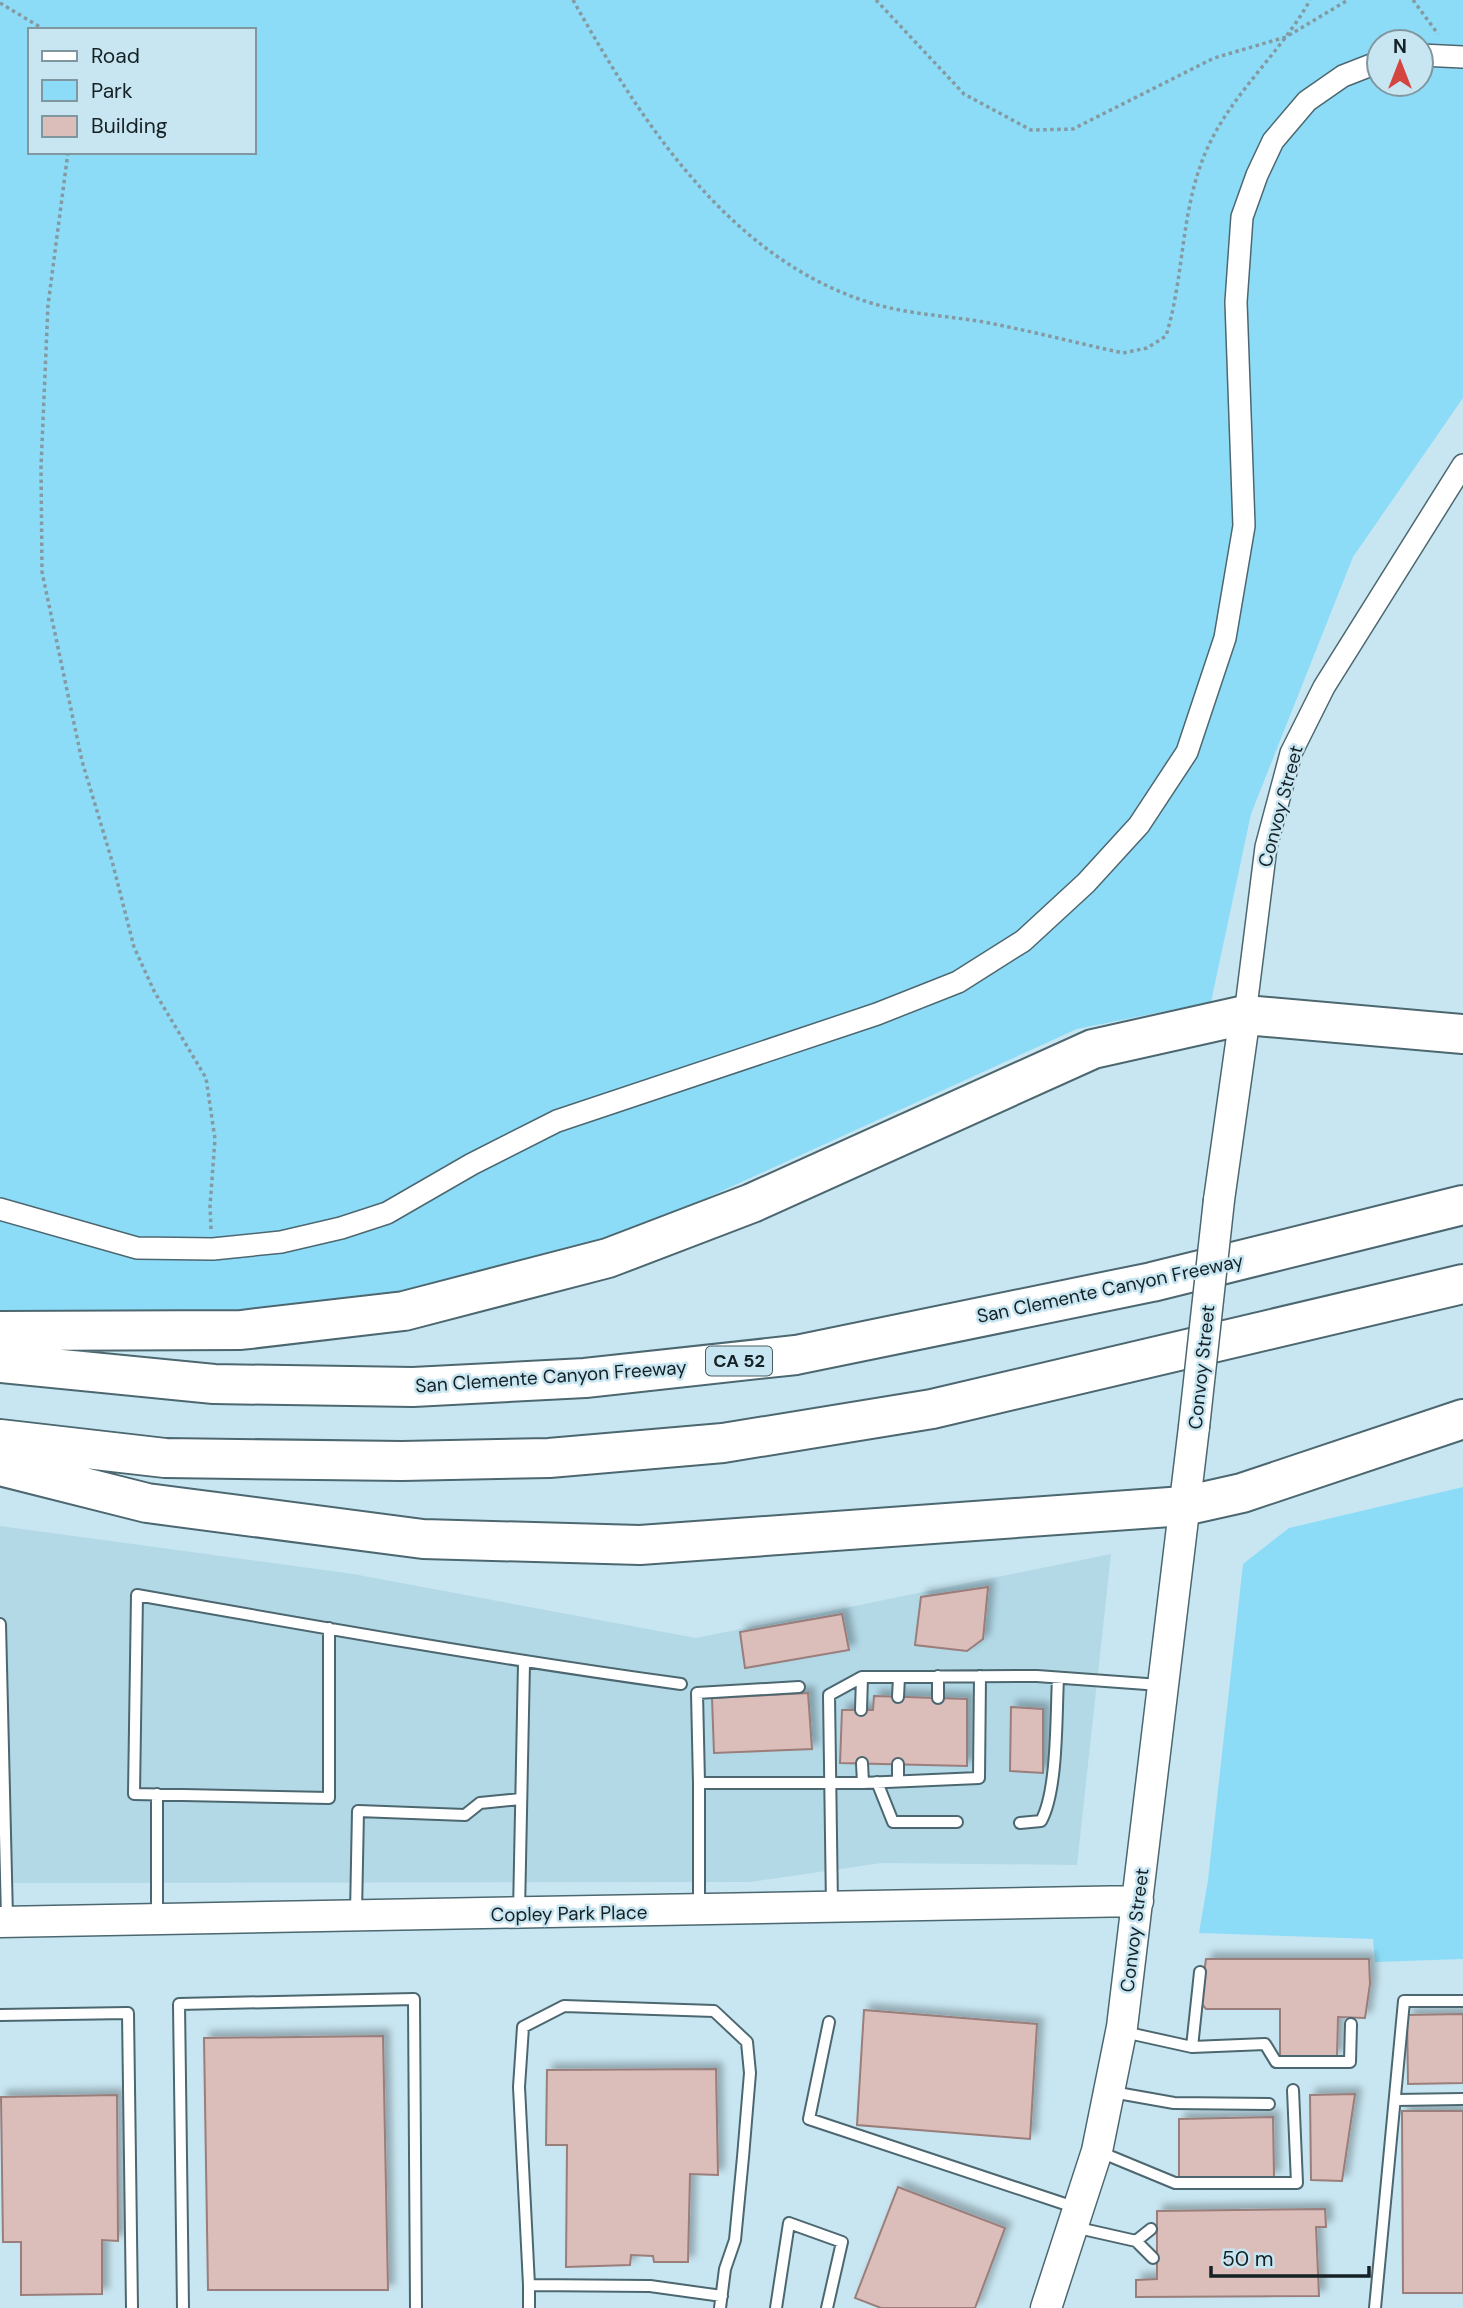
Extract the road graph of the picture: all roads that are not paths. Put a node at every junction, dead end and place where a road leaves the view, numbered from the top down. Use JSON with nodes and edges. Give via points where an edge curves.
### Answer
{"nodes":[{"id":1,"x":1435,"y":55,"type":"edge"},
{"id":2,"x":1458,"y":56,"type":"edge"},
{"id":3,"x":1365,"y":67,"type":"edge"},
{"id":4,"x":1463,"y":466,"type":"edge"},
{"id":5,"x":1245,"y":1015,"type":"junction"},
{"id":6,"x":1463,"y":1034,"type":"edge"},
{"id":7,"x":1463,"y":1205,"type":"edge"},
{"id":8,"x":0,"y":1209,"type":"edge"},
{"id":9,"x":1463,"y":1284,"type":"edge"},
{"id":10,"x":0,"y":1331,"type":"edge"},
{"id":11,"x":0,"y":1363,"type":"edge"},
{"id":12,"x":1463,"y":1419,"type":"edge"},
{"id":13,"x":0,"y":1439,"type":"edge"},
{"id":14,"x":0,"y":1466,"type":"edge"},
{"id":15,"x":1184,"y":1506,"type":"junction"},
{"id":16,"x":0,"y":1624,"type":"edge"},
{"id":17,"x":329,"y":1628,"type":"junction"},
{"id":18,"x":524,"y":1663,"type":"junction"},
{"id":19,"x":938,"y":1676,"type":"junction"},
{"id":20,"x":981,"y":1676,"type":"junction"},
{"id":21,"x":862,"y":1677,"type":"junction"},
{"id":22,"x":899,"y":1677,"type":"junction"},
{"id":23,"x":1058,"y":1678,"type":"junction"},
{"id":24,"x":681,"y":1684,"type":"dead end"},
{"id":25,"x":1163,"y":1685,"type":"junction"},
{"id":26,"x":799,"y":1687,"type":"dead end"},
{"id":27,"x":898,"y":1697,"type":"dead end"},
{"id":28,"x":938,"y":1698,"type":"dead end"},
{"id":29,"x":861,"y":1710,"type":"dead end"},
{"id":30,"x":862,"y":1763,"type":"dead end"},
{"id":31,"x":898,"y":1764,"type":"dead end"},
{"id":32,"x":938,"y":1765,"type":"dead end"},
{"id":33,"x":938,"y":1779,"type":"junction"},
{"id":34,"x":898,"y":1780,"type":"junction"},
{"id":35,"x":831,"y":1782,"type":"junction"},
{"id":36,"x":877,"y":1782,"type":"junction"},
{"id":37,"x":699,"y":1783,"type":"junction"},
{"id":38,"x":863,"y":1783,"type":"junction"},
{"id":39,"x":157,"y":1794,"type":"junction"},
{"id":40,"x":521,"y":1799,"type":"junction"},
{"id":41,"x":957,"y":1822,"type":"dead end"},
{"id":42,"x":1020,"y":1823,"type":"dead end"},
{"id":43,"x":2,"y":1825,"type":"edge"},
{"id":44,"x":1138,"y":1901,"type":"junction"},
{"id":45,"x":832,"y":1909,"type":"junction"},
{"id":46,"x":699,"y":1911,"type":"junction"},
{"id":47,"x":519,"y":1914,"type":"junction"},
{"id":48,"x":355,"y":1917,"type":"junction"},
{"id":49,"x":157,"y":1920,"type":"junction"},
{"id":50,"x":4,"y":1922,"type":"edge"},
{"id":51,"x":1200,"y":1972,"type":"dead end"},
{"id":52,"x":1463,"y":2001,"type":"edge"},
{"id":53,"x":0,"y":2015,"type":"edge"},
{"id":54,"x":829,"y":2022,"type":"dead end"},
{"id":55,"x":1351,"y":2024,"type":"dead end"},
{"id":56,"x":1121,"y":2032,"type":"junction"},
{"id":57,"x":1192,"y":2047,"type":"junction"},
{"id":58,"x":1293,"y":2090,"type":"dead end"},
{"id":59,"x":1109,"y":2091,"type":"junction"},
{"id":60,"x":1463,"y":2099,"type":"edge"},
{"id":61,"x":1395,"y":2100,"type":"junction"},
{"id":62,"x":1269,"y":2104,"type":"dead end"},
{"id":63,"x":1097,"y":2151,"type":"junction"},
{"id":64,"x":1077,"y":2218,"type":"junction"},
{"id":65,"x":1151,"y":2229,"type":"dead end"},
{"id":66,"x":1136,"y":2241,"type":"junction"},
{"id":67,"x":1153,"y":2259,"type":"dead end"},
{"id":68,"x":528,"y":2285,"type":"junction"},
{"id":69,"x":722,"y":2296,"type":"junction"},
{"id":70,"x":132,"y":2308,"type":"edge"},
{"id":71,"x":183,"y":2308,"type":"edge"},
{"id":72,"x":416,"y":2308,"type":"edge"},
{"id":73,"x":528,"y":2308,"type":"edge"},
{"id":74,"x":720,"y":2308,"type":"edge"},
{"id":75,"x":776,"y":2308,"type":"edge"},
{"id":76,"x":827,"y":2308,"type":"edge"},
{"id":77,"x":1046,"y":2308,"type":"edge"},
{"id":78,"x":1375,"y":2308,"type":"edge"}],
"edges":[{"from":1,"to":2,"type":"street"},
{"from":3,"to":8,"type":"street","via":[[1343,76],[1307,101],[1273,141],[1242,217],[1236,302],[1244,526],[1225,638],[1186,752],[1139,825],[1086,883],[1023,941],[958,982],[769,1053],[556,1121],[387,1213],[341,1228],[281,1242],[213,1249],[137,1248]]},
{"from":4,"to":5,"type":"street","name":"Convoy Street","via":[[1324,687],[1291,753],[1266,847]]},
{"from":5,"to":6,"type":"highway"},
{"from":5,"to":10,"type":"highway","via":[[1093,1049],[752,1203],[620,1254],[404,1311],[241,1330]]},
{"from":5,"to":15,"type":"main road","name":"Convoy Street","bridge":true},
{"from":7,"to":11,"type":"highway","name":"San Clemente Canyon Freeway","number":"CA 52","via":[[1152,1282],[796,1355],[598,1377],[413,1387],[214,1384]]},
{"from":9,"to":13,"type":"highway","via":[[932,1409],[723,1443],[550,1458],[402,1461],[165,1458]]},
{"from":12,"to":15,"type":"highway","via":[[1242,1493]]},
{"from":14,"to":15,"type":"highway","via":[[147,1503],[423,1539],[640,1545]]},
{"from":15,"to":25,"type":"main road","name":"Convoy Street"},
{"from":16,"to":43,"type":"lane"},
{"from":17,"to":18,"type":"lane"},
{"from":17,"to":39,"type":"lane","via":[[329,1798]]},
{"from":17,"to":39,"type":"lane","via":[[137,1595],[134,1794]]},
{"from":18,"to":24,"type":"lane"},
{"from":18,"to":40,"type":"lane"},
{"from":19,"to":20,"type":"lane"},
{"from":19,"to":22,"type":"lane"},
{"from":19,"to":28,"type":"lane"},
{"from":20,"to":23,"type":"lane"},
{"from":20,"to":33,"type":"lane","via":[[979,1778]]},
{"from":21,"to":22,"type":"lane"},
{"from":21,"to":29,"type":"lane"},
{"from":21,"to":35,"type":"lane","via":[[829,1695]]},
{"from":22,"to":27,"type":"lane"},
{"from":23,"to":25,"type":"lane"},
{"from":23,"to":42,"type":"lane","via":[[1052,1780],[1045,1814],[1041,1821]]},
{"from":25,"to":44,"type":"main road","name":"Convoy Street"},
{"from":26,"to":37,"type":"lane","via":[[697,1693]]},
{"from":30,"to":38,"type":"lane"},
{"from":31,"to":34,"type":"lane"},
{"from":32,"to":33,"type":"lane"},
{"from":33,"to":34,"type":"lane"},
{"from":34,"to":36,"type":"lane"},
{"from":35,"to":37,"type":"lane"},
{"from":35,"to":38,"type":"lane"},
{"from":35,"to":45,"type":"lane"},
{"from":36,"to":38,"type":"lane"},
{"from":36,"to":41,"type":"lane","via":[[893,1822]]},
{"from":37,"to":46,"type":"lane"},
{"from":39,"to":49,"type":"lane"},
{"from":40,"to":47,"type":"lane"},
{"from":40,"to":48,"type":"lane","via":[[480,1803],[465,1815],[358,1811]]},
{"from":43,"to":50,"type":"lane"},
{"from":44,"to":45,"type":"main road","name":"Copley Park Place"},
{"from":44,"to":56,"type":"main road","name":"Convoy Street"},
{"from":45,"to":46,"type":"main road","name":"Copley Park Place"},
{"from":46,"to":47,"type":"main road","name":"Copley Park Place"},
{"from":47,"to":48,"type":"main road","name":"Copley Park Place"},
{"from":48,"to":49,"type":"main road","name":"Copley Park Place"},
{"from":49,"to":50,"type":"main road","name":"Copley Park Place"},
{"from":51,"to":57,"type":"lane"},
{"from":52,"to":61,"type":"lane","via":[[1404,2001]]},
{"from":53,"to":70,"type":"lane","via":[[128,2013]]},
{"from":54,"to":64,"type":"lane","via":[[809,2119]]},
{"from":55,"to":57,"type":"lane","via":[[1350,2062],[1276,2062],[1265,2044]]},
{"from":56,"to":57,"type":"lane"},
{"from":56,"to":59,"type":"main road","name":"Convoy Street"},
{"from":58,"to":63,"type":"lane","via":[[1297,2183],[1175,2183]]},
{"from":59,"to":62,"type":"lane","via":[[1174,2104]]},
{"from":59,"to":63,"type":"main road","name":"Convoy Street"},
{"from":60,"to":61,"type":"lane"},
{"from":61,"to":78,"type":"lane"},
{"from":63,"to":64,"type":"main road","name":"Convoy Street"},
{"from":64,"to":66,"type":"lane"},
{"from":64,"to":77,"type":"main road","name":"Convoy Street"},
{"from":65,"to":66,"type":"lane"},
{"from":66,"to":67,"type":"lane"},
{"from":68,"to":69,"type":"lane","via":[[650,2286]]},
{"from":68,"to":69,"type":"lane","via":[[519,2087],[523,2027],[565,2006],[714,2011],[747,2042],[750,2073],[735,2240]]},
{"from":68,"to":73,"type":"lane"},
{"from":69,"to":74,"type":"lane"},
{"from":71,"to":72,"type":"lane","via":[[179,2004],[414,1999]]},
{"from":75,"to":76,"type":"lane","via":[[789,2223],[842,2242]]}]}
